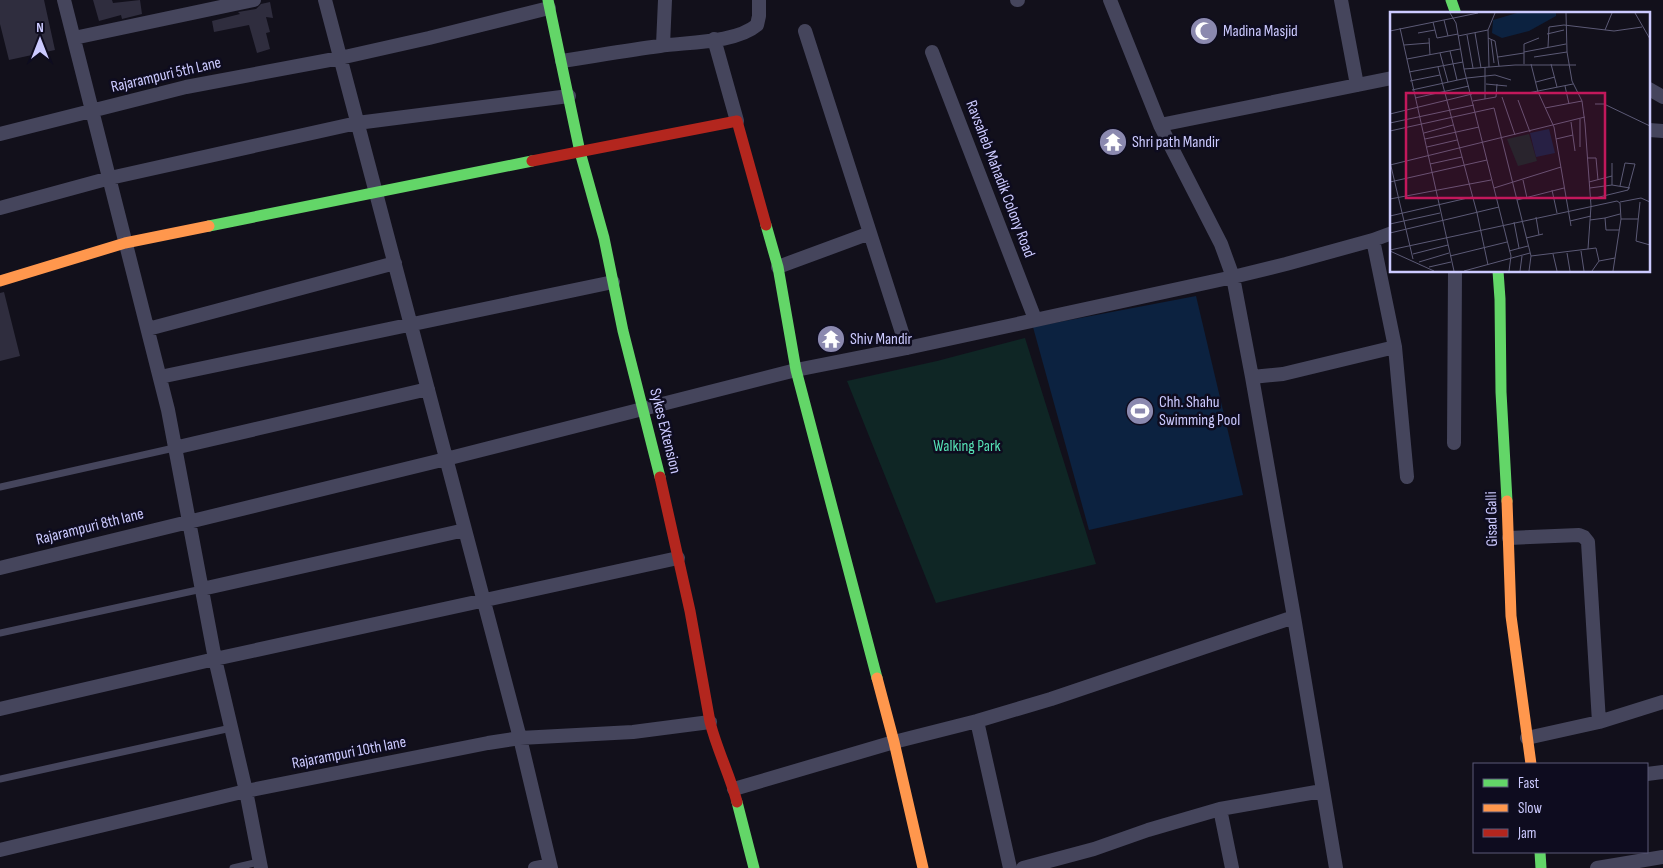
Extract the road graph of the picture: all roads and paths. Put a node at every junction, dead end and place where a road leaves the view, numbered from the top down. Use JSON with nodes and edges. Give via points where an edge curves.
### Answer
{"nodes":[{"id":1,"x":64,"y":0,"type":"edge"},
{"id":2,"x":254,"y":0,"type":"edge"},
{"id":3,"x":325,"y":0,"type":"edge"},
{"id":4,"x":665,"y":0,"type":"edge"},
{"id":5,"x":759,"y":0,"type":"edge"},
{"id":6,"x":1110,"y":0,"type":"edge"},
{"id":7,"x":1342,"y":0,"type":"edge"},
{"id":8,"x":1451,"y":0,"type":"edge"},
{"id":9,"x":548,"y":4,"type":"edge"},
{"id":10,"x":1455,"y":12,"type":"edge"},
{"id":11,"x":805,"y":31,"type":"dead end"},
{"id":12,"x":74,"y":38,"type":"junction"},
{"id":13,"x":714,"y":39,"type":"junction"},
{"id":14,"x":663,"y":45,"type":"junction"},
{"id":15,"x":932,"y":52,"type":"dead end"},
{"id":16,"x":340,"y":58,"type":"junction"},
{"id":17,"x":562,"y":61,"type":"junction"},
{"id":18,"x":1390,"y":78,"type":"edge"},
{"id":19,"x":1357,"y":85,"type":"junction"},
{"id":20,"x":1650,"y":90,"type":"edge"},
{"id":21,"x":569,"y":96,"type":"junction"},
{"id":22,"x":1663,"y":97,"type":"edge"},
{"id":23,"x":92,"y":110,"type":"junction"},
{"id":24,"x":737,"y":121,"type":"junction"},
{"id":25,"x":357,"y":122,"type":"junction"},
{"id":26,"x":1160,"y":125,"type":"junction"},
{"id":27,"x":1650,"y":130,"type":"edge"},
{"id":28,"x":1663,"y":131,"type":"edge"},
{"id":29,"x":0,"y":134,"type":"edge"},
{"id":30,"x":580,"y":152,"type":"junction"},
{"id":31,"x":110,"y":178,"type":"junction"},
{"id":32,"x":376,"y":191,"type":"junction"},
{"id":33,"x":0,"y":208,"type":"edge"},
{"id":34,"x":870,"y":233,"type":"junction"},
{"id":35,"x":1390,"y":234,"type":"edge"},
{"id":36,"x":1373,"y":240,"type":"junction"},
{"id":37,"x":125,"y":243,"type":"junction"},
{"id":38,"x":395,"y":263,"type":"junction"},
{"id":39,"x":778,"y":267,"type":"junction"},
{"id":40,"x":1455,"y":272,"type":"edge"},
{"id":41,"x":1498,"y":272,"type":"edge"},
{"id":42,"x":1233,"y":276,"type":"junction"},
{"id":43,"x":0,"y":281,"type":"edge"},
{"id":44,"x":613,"y":282,"type":"junction"},
{"id":45,"x":1035,"y":319,"type":"junction"},
{"id":46,"x":411,"y":324,"type":"junction"},
{"id":47,"x":148,"y":329,"type":"junction"},
{"id":48,"x":1395,"y":347,"type":"junction"},
{"id":49,"x":908,"y":348,"type":"junction"},
{"id":50,"x":796,"y":370,"type":"junction"},
{"id":51,"x":1252,"y":377,"type":"junction"},
{"id":52,"x":160,"y":378,"type":"junction"},
{"id":53,"x":428,"y":389,"type":"junction"},
{"id":54,"x":642,"y":409,"type":"junction"},
{"id":55,"x":1454,"y":444,"type":"dead end"},
{"id":56,"x":174,"y":448,"type":"junction"},
{"id":57,"x":446,"y":458,"type":"junction"},
{"id":58,"x":1407,"y":477,"type":"dead end"},
{"id":59,"x":0,"y":487,"type":"edge"},
{"id":60,"x":188,"y":521,"type":"junction"},
{"id":61,"x":465,"y":530,"type":"junction"},
{"id":62,"x":1509,"y":538,"type":"junction"},
{"id":63,"x":678,"y":558,"type":"junction"},
{"id":64,"x":0,"y":568,"type":"edge"},
{"id":65,"x":202,"y":589,"type":"junction"},
{"id":66,"x":484,"y":600,"type":"junction"},
{"id":67,"x":1294,"y":617,"type":"junction"},
{"id":68,"x":0,"y":633,"type":"edge"},
{"id":69,"x":215,"y":659,"type":"junction"},
{"id":70,"x":1663,"y":702,"type":"edge"},
{"id":71,"x":0,"y":708,"type":"edge"},
{"id":72,"x":977,"y":721,"type":"junction"},
{"id":73,"x":710,"y":722,"type":"junction"},
{"id":74,"x":1598,"y":722,"type":"junction"},
{"id":75,"x":231,"y":728,"type":"junction"},
{"id":76,"x":520,"y":738,"type":"junction"},
{"id":77,"x":1527,"y":738,"type":"junction"},
{"id":78,"x":894,"y":742,"type":"junction"},
{"id":79,"x":1531,"y":763,"type":"edge"},
{"id":80,"x":1663,"y":772,"type":"edge"},
{"id":81,"x":1648,"y":774,"type":"edge"},
{"id":82,"x":0,"y":779,"type":"edge"},
{"id":83,"x":734,"y":789,"type":"junction"},
{"id":84,"x":246,"y":791,"type":"junction"},
{"id":85,"x":1322,"y":791,"type":"junction"},
{"id":86,"x":1220,"y":809,"type":"junction"},
{"id":87,"x":0,"y":850,"type":"edge"},
{"id":88,"x":1540,"y":853,"type":"edge"},
{"id":89,"x":1663,"y":857,"type":"edge"},
{"id":90,"x":260,"y":865,"type":"edge"},
{"id":91,"x":550,"y":866,"type":"edge"},
{"id":92,"x":233,"y":868,"type":"edge"},
{"id":93,"x":535,"y":868,"type":"edge"},
{"id":94,"x":754,"y":868,"type":"edge"},
{"id":95,"x":922,"y":868,"type":"edge"},
{"id":96,"x":1010,"y":868,"type":"edge"},
{"id":97,"x":1023,"y":868,"type":"edge"},
{"id":98,"x":1232,"y":868,"type":"edge"},
{"id":99,"x":1336,"y":868,"type":"edge"},
{"id":100,"x":1541,"y":868,"type":"edge"},
{"id":101,"x":1596,"y":868,"type":"edge"}],
"edges":[{"from":1,"to":12,"type":"street"},
{"from":2,"to":12,"type":"street"},
{"from":3,"to":16,"type":"street"},
{"from":4,"to":14,"type":"street"},
{"from":5,"to":13,"type":"street","via":[[757,25],[743,34]]},
{"from":6,"to":26,"type":"street"},
{"from":7,"to":19,"type":"street"},
{"from":8,"to":10,"type":"street"},
{"from":9,"to":16,"type":"street","name":"Rajarampuri 5th Lane","via":[[430,38]]},
{"from":9,"to":17,"type":"street","name":"Sykes EXtension"},
{"from":11,"to":34,"type":"street"},
{"from":12,"to":23,"type":"street"},
{"from":13,"to":14,"type":"street"},
{"from":13,"to":24,"type":"street"},
{"from":14,"to":17,"type":"street"},
{"from":15,"to":45,"type":"street","name":"Ravsaheb Mahadik Colony Road"},
{"from":16,"to":23,"type":"street","name":"Rajarampuri 5th Lane","via":[[186,87]]},
{"from":16,"to":25,"type":"street"},
{"from":17,"to":21,"type":"street","name":"Sykes EXtension"},
{"from":18,"to":19,"type":"street"},
{"from":19,"to":26,"type":"street"},
{"from":20,"to":22,"type":"street"},
{"from":21,"to":25,"type":"street"},
{"from":21,"to":30,"type":"street","name":"Sykes EXtension"},
{"from":23,"to":29,"type":"street","name":"Rajarampuri 5th Lane"},
{"from":23,"to":31,"type":"street"},
{"from":24,"to":30,"type":"street"},
{"from":24,"to":39,"type":"street"},
{"from":25,"to":31,"type":"street"},
{"from":25,"to":32,"type":"street"},
{"from":26,"to":42,"type":"street","via":[[1221,244]]},
{"from":27,"to":28,"type":"street"},
{"from":30,"to":32,"type":"street"},
{"from":30,"to":44,"type":"street","name":"Sykes EXtension"},
{"from":31,"to":33,"type":"street"},
{"from":31,"to":37,"type":"street"},
{"from":32,"to":37,"type":"street"},
{"from":32,"to":38,"type":"street"},
{"from":34,"to":39,"type":"street"},
{"from":34,"to":49,"type":"street"},
{"from":35,"to":36,"type":"street","name":"Rajarampuri 8th lane"},
{"from":36,"to":42,"type":"street","name":"Rajarampuri 8th lane"},
{"from":36,"to":48,"type":"street"},
{"from":37,"to":43,"type":"street"},
{"from":37,"to":47,"type":"street"},
{"from":38,"to":46,"type":"street"},
{"from":38,"to":47,"type":"street"},
{"from":39,"to":50,"type":"street"},
{"from":40,"to":55,"type":"street"},
{"from":41,"to":62,"type":"street","name":"Gisad Galli"},
{"from":42,"to":45,"type":"street","name":"Rajarampuri 8th lane"},
{"from":42,"to":51,"type":"street"},
{"from":44,"to":46,"type":"street"},
{"from":44,"to":54,"type":"street","name":"Sykes EXtension"},
{"from":45,"to":49,"type":"street","name":"Rajarampuri 8th lane"},
{"from":46,"to":52,"type":"street"},
{"from":46,"to":53,"type":"street"},
{"from":47,"to":52,"type":"street"},
{"from":48,"to":51,"type":"street","via":[[1283,374]]},
{"from":48,"to":58,"type":"street"},
{"from":49,"to":50,"type":"street","name":"Rajarampuri 8th lane"},
{"from":50,"to":54,"type":"street","name":"Rajarampuri 8th lane"},
{"from":50,"to":78,"type":"street"},
{"from":51,"to":67,"type":"street"},
{"from":52,"to":56,"type":"street"},
{"from":53,"to":56,"type":"street"},
{"from":53,"to":57,"type":"street"},
{"from":54,"to":57,"type":"street","name":"Rajarampuri 8th lane"},
{"from":54,"to":63,"type":"street","name":"Sykes EXtension"},
{"from":56,"to":59,"type":"lane"},
{"from":56,"to":60,"type":"street"},
{"from":57,"to":60,"type":"street","name":"Rajarampuri 8th lane"},
{"from":57,"to":61,"type":"street"},
{"from":60,"to":64,"type":"street","name":"Rajarampuri 8th lane"},
{"from":60,"to":65,"type":"street"},
{"from":61,"to":65,"type":"street"},
{"from":61,"to":66,"type":"street"},
{"from":62,"to":74,"type":"street","via":[[1579,535],[1588,542]]},
{"from":62,"to":77,"type":"street","name":"Gisad Galli","via":[[1511,616]]},
{"from":63,"to":66,"type":"street"},
{"from":63,"to":73,"type":"street","name":"Sykes EXtension"},
{"from":65,"to":68,"type":"lane"},
{"from":65,"to":69,"type":"street"},
{"from":66,"to":69,"type":"street"},
{"from":66,"to":76,"type":"street"},
{"from":67,"to":72,"type":"street","via":[[1135,672]]},
{"from":67,"to":85,"type":"street"},
{"from":69,"to":71,"type":"street"},
{"from":69,"to":75,"type":"street"},
{"from":70,"to":74,"type":"street"},
{"from":72,"to":78,"type":"street"},
{"from":72,"to":96,"type":"street"},
{"from":73,"to":76,"type":"street","name":"Rajarampuri 10th lane","via":[[633,732]]},
{"from":73,"to":83,"type":"street","name":"Sykes EXtension"},
{"from":74,"to":77,"type":"street"},
{"from":75,"to":82,"type":"lane"},
{"from":75,"to":84,"type":"street"},
{"from":76,"to":84,"type":"street","name":"Rajarampuri 10th lane"},
{"from":76,"to":91,"type":"street"},
{"from":77,"to":79,"type":"street","name":"Gisad Galli"},
{"from":78,"to":83,"type":"street"},
{"from":78,"to":95,"type":"street"},
{"from":80,"to":81,"type":"street"},
{"from":83,"to":94,"type":"street","name":"Sykes EXtension"},
{"from":84,"to":87,"type":"street","name":"Rajarampuri 10th lane"},
{"from":84,"to":90,"type":"street"},
{"from":85,"to":86,"type":"street"},
{"from":85,"to":99,"type":"street"},
{"from":86,"to":97,"type":"street"},
{"from":86,"to":98,"type":"street"},
{"from":88,"to":100,"type":"street"},
{"from":89,"to":101,"type":"street"},
{"from":90,"to":92,"type":"lane"},
{"from":91,"to":93,"type":"street"}]}
